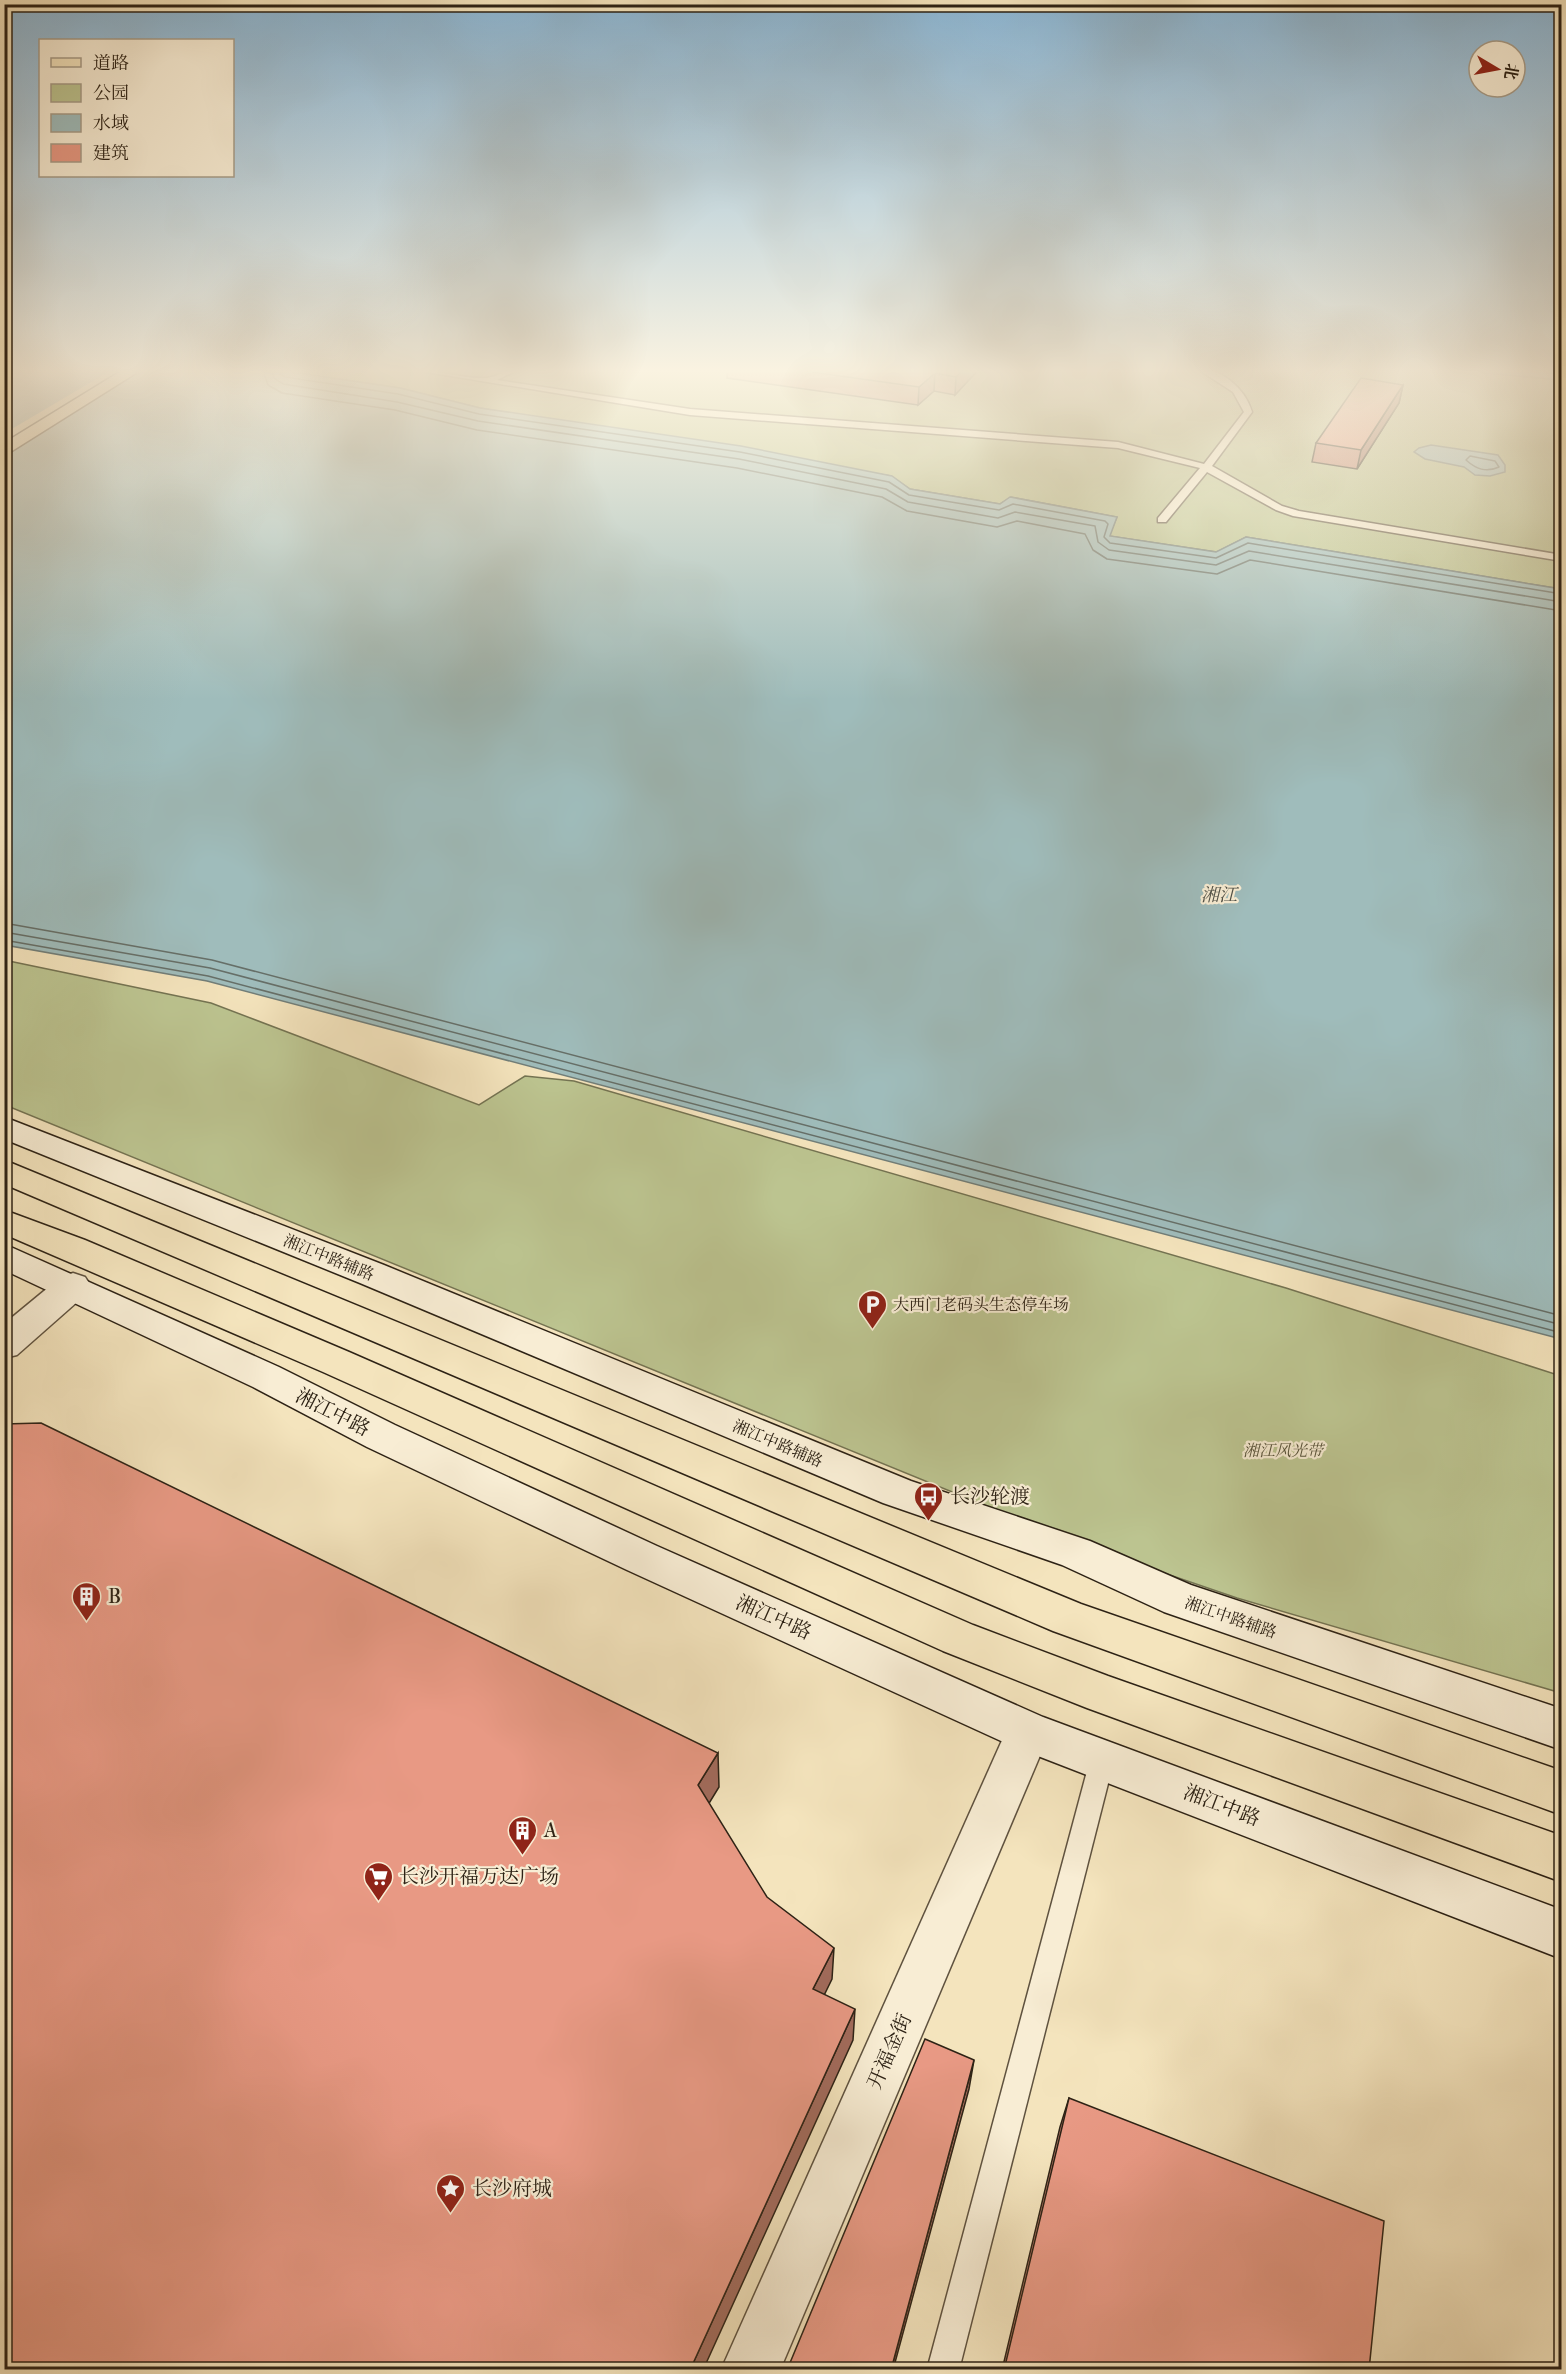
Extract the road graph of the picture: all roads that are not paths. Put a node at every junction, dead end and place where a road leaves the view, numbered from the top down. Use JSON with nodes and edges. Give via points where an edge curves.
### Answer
{"nodes":[{"id":1,"x":1196,"y":479,"type":"edge"},
{"id":2,"x":1227,"y":479,"type":"edge"},
{"id":3,"x":1162,"y":520,"type":"dead end"},
{"id":4,"x":1562,"y":558,"type":"edge"},
{"id":5,"x":4,"y":1127,"type":"edge"},
{"id":6,"x":4,"y":1171,"type":"edge"},
{"id":7,"x":4,"y":1221,"type":"edge"},
{"id":8,"x":11,"y":1262,"type":"edge"},
{"id":9,"x":73,"y":1286,"type":"junction"},
{"id":10,"x":4,"y":1345,"type":"edge"},
{"id":11,"x":1562,"y":1730,"type":"edge"},
{"id":12,"x":1028,"y":1732,"type":"junction"},
{"id":13,"x":1102,"y":1760,"type":"junction"},
{"id":14,"x":1562,"y":1793,"type":"edge"},
{"id":15,"x":1562,"y":1859,"type":"edge"},
{"id":16,"x":1562,"y":1935,"type":"edge"},
{"id":17,"x":750,"y":2370,"type":"edge"},
{"id":18,"x":943,"y":2370,"type":"edge"}],
"edges":[{"from":1,"to":3,"type":"lane"},
{"from":2,"to":4,"type":"lane","via":[[1279,508],[1297,513]]},
{"from":5,"to":11,"type":"street","name":"湘江中路辅路","via":[[372,1274],[897,1492],[1076,1552],[1179,1599]]},
{"from":6,"to":14,"type":"main road","via":[[1068,1618]]},
{"from":7,"to":15,"type":"main road","via":[[237,1319],[958,1638]]},
{"from":8,"to":9,"type":"street","name":"湘江中路"},
{"from":9,"to":10,"type":"street"},
{"from":9,"to":12,"type":"street","name":"湘江中路","via":[[642,1558]]},
{"from":12,"to":13,"type":"street","name":"湘江中路"},
{"from":12,"to":17,"type":"street","name":"开福金街"},
{"from":13,"to":16,"type":"street","name":"湘江中路"},
{"from":13,"to":18,"type":"lane"}]}
